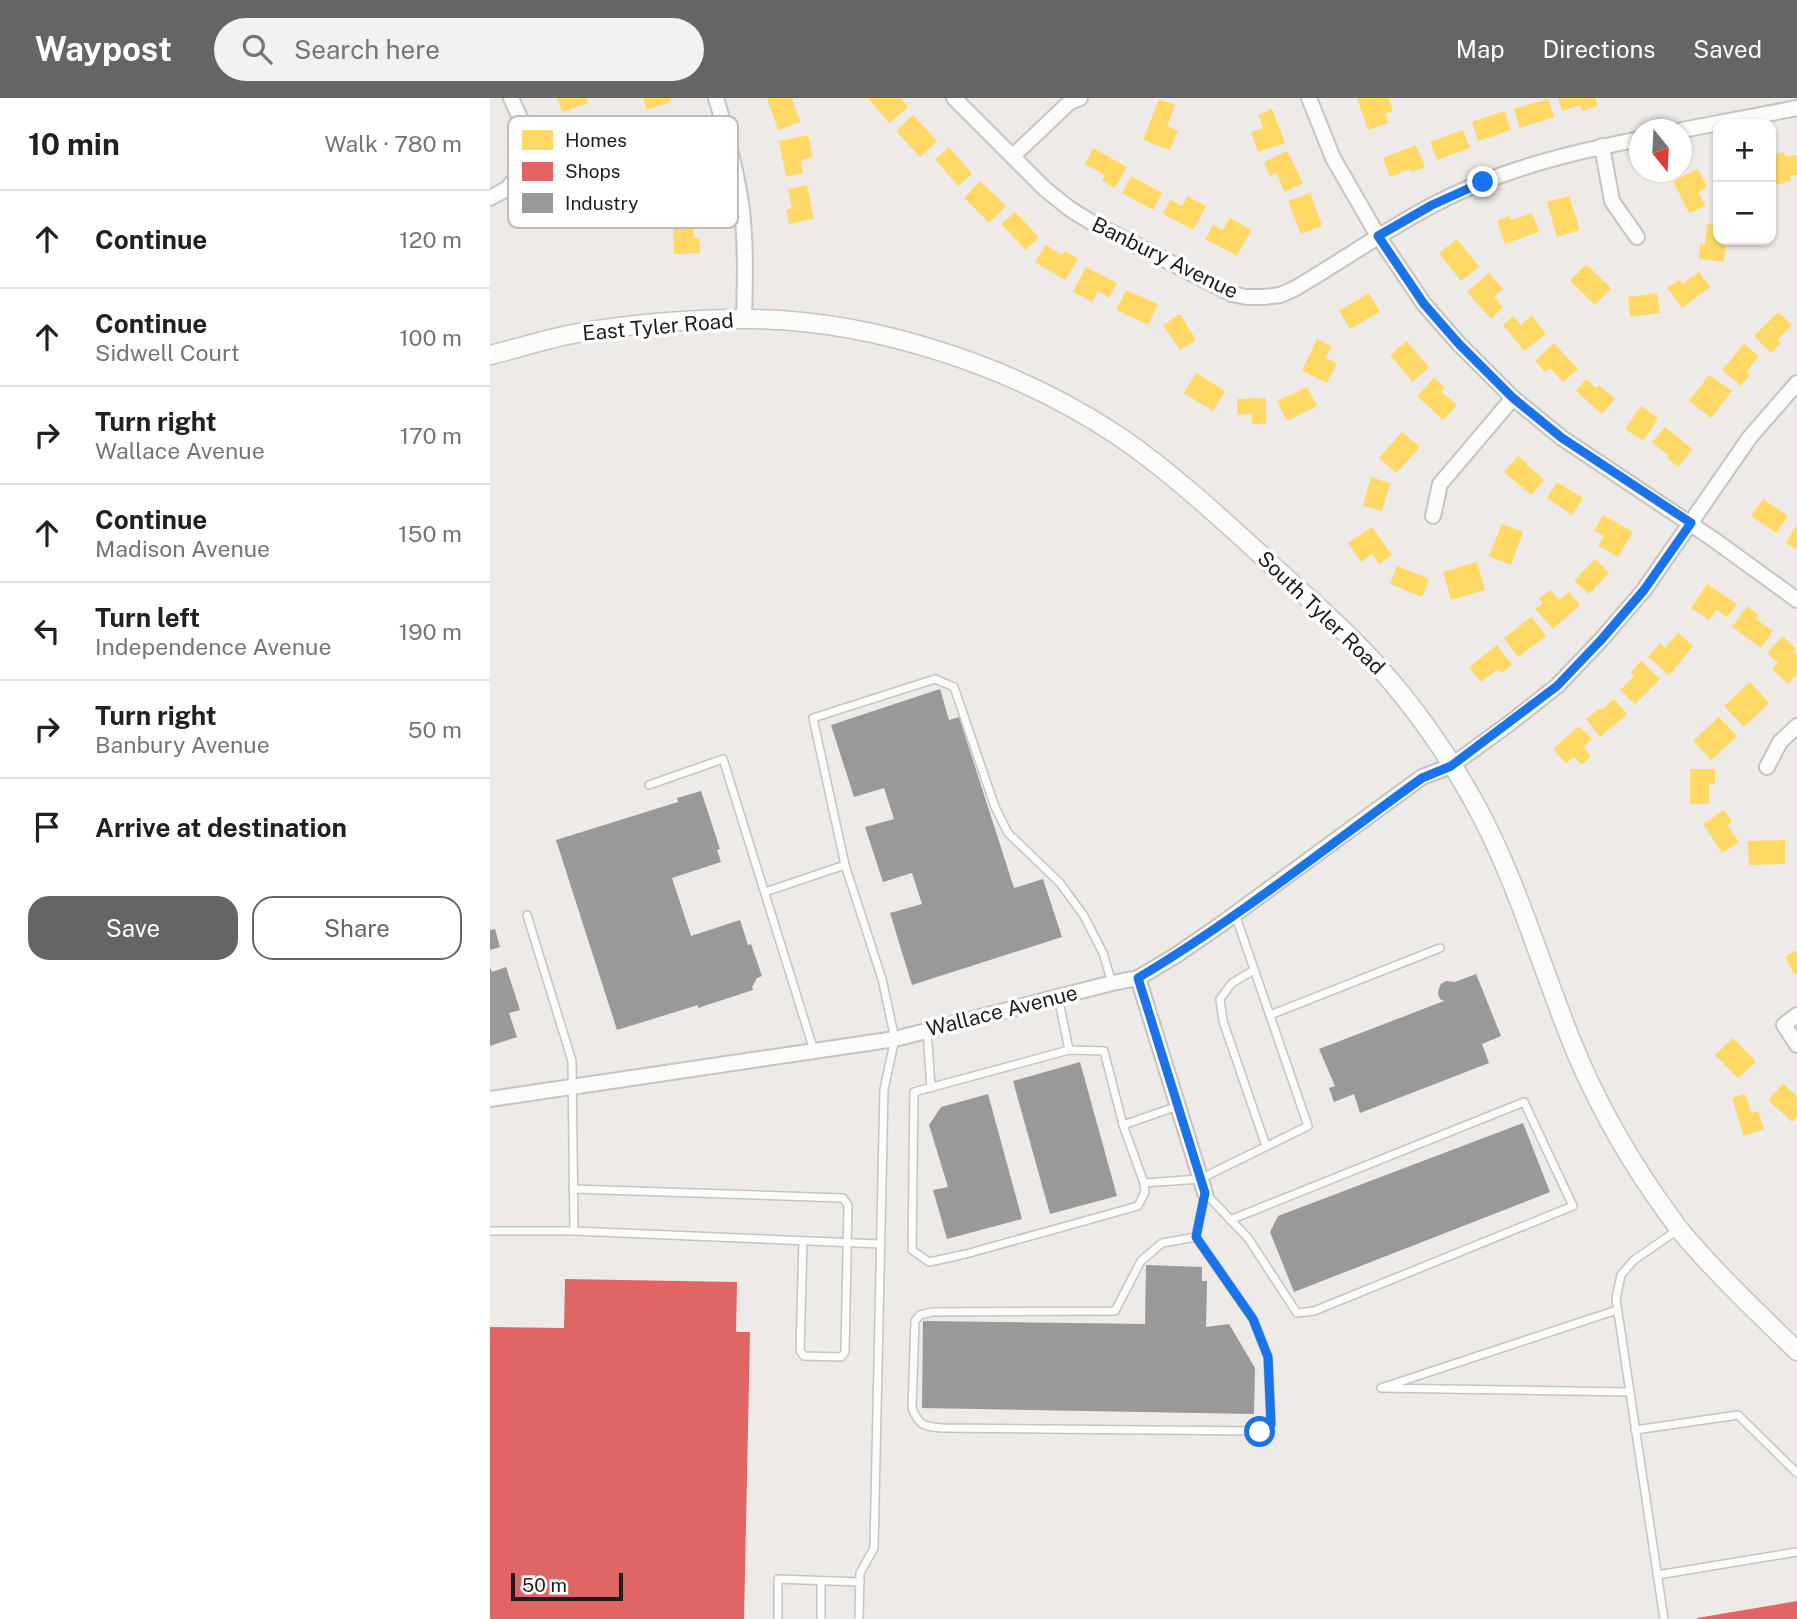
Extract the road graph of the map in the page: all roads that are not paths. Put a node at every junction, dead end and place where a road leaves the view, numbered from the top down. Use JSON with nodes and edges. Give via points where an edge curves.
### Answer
{"nodes":[{"id":1,"x":511,"y":98,"type":"edge"},
{"id":2,"x":716,"y":98,"type":"edge"},
{"id":3,"x":954,"y":98,"type":"edge"},
{"id":4,"x":1080,"y":98,"type":"edge"},
{"id":5,"x":1309,"y":98,"type":"edge"},
{"id":6,"x":1797,"y":108,"type":"edge"},
{"id":7,"x":519,"y":116,"type":"edge"},
{"id":8,"x":722,"y":116,"type":"edge"},
{"id":9,"x":1692,"y":128,"type":"edge"},
{"id":10,"x":1629,"y":141,"type":"edge"},
{"id":11,"x":1602,"y":146,"type":"junction"},
{"id":12,"x":1013,"y":156,"type":"junction"},
{"id":13,"x":738,"y":187,"type":"edge"},
{"id":14,"x":508,"y":188,"type":"edge"},
{"id":15,"x":490,"y":198,"type":"edge"},
{"id":16,"x":1378,"y":236,"type":"junction"},
{"id":17,"x":1637,"y":237,"type":"dead end"},
{"id":18,"x":744,"y":319,"type":"junction"},
{"id":19,"x":490,"y":355,"type":"edge"},
{"id":20,"x":1797,"y":383,"type":"edge"},
{"id":21,"x":1513,"y":398,"type":"junction"},
{"id":22,"x":1433,"y":516,"type":"dead end"},
{"id":23,"x":1691,"y":523,"type":"junction"},
{"id":24,"x":1797,"y":600,"type":"edge"},
{"id":25,"x":1797,"y":726,"type":"edge"},
{"id":26,"x":1451,"y":766,"type":"junction"},
{"id":27,"x":1767,"y":767,"type":"dead end"},
{"id":28,"x":649,"y":785,"type":"dead end"},
{"id":29,"x":845,"y":865,"type":"junction"},
{"id":30,"x":765,"y":892,"type":"junction"},
{"id":31,"x":1235,"y":914,"type":"junction"},
{"id":32,"x":527,"y":915,"type":"dead end"},
{"id":33,"x":1440,"y":948,"type":"dead end"},
{"id":34,"x":1254,"y":970,"type":"junction"},
{"id":35,"x":1138,"y":978,"type":"junction"},
{"id":36,"x":1112,"y":983,"type":"junction"},
{"id":37,"x":1058,"y":997,"type":"junction"},
{"id":38,"x":1270,"y":1015,"type":"junction"},
{"id":39,"x":1797,"y":1015,"type":"edge"},
{"id":40,"x":927,"y":1030,"type":"junction"},
{"id":41,"x":895,"y":1039,"type":"junction"},
{"id":42,"x":1797,"y":1045,"type":"edge"},
{"id":43,"x":1069,"y":1050,"type":"junction"},
{"id":44,"x":814,"y":1052,"type":"junction"},
{"id":45,"x":571,"y":1087,"type":"junction"},
{"id":46,"x":931,"y":1088,"type":"junction"},
{"id":47,"x":490,"y":1099,"type":"edge"},
{"id":48,"x":1178,"y":1106,"type":"junction"},
{"id":49,"x":1123,"y":1125,"type":"junction"},
{"id":50,"x":1266,"y":1146,"type":"junction"},
{"id":51,"x":1144,"y":1183,"type":"junction"},
{"id":52,"x":1202,"y":1186,"type":"junction"},
{"id":53,"x":573,"y":1189,"type":"junction"},
{"id":54,"x":1230,"y":1220,"type":"junction"},
{"id":55,"x":1679,"y":1229,"type":"junction"},
{"id":56,"x":490,"y":1231,"type":"edge"},
{"id":57,"x":573,"y":1231,"type":"junction"},
{"id":58,"x":1196,"y":1237,"type":"junction"},
{"id":59,"x":803,"y":1242,"type":"junction"},
{"id":60,"x":847,"y":1243,"type":"junction"},
{"id":61,"x":880,"y":1244,"type":"junction"},
{"id":62,"x":1617,"y":1310,"type":"junction"},
{"id":63,"x":1797,"y":1351,"type":"edge"},
{"id":64,"x":1629,"y":1392,"type":"junction"},
{"id":65,"x":1635,"y":1430,"type":"junction"},
{"id":66,"x":1797,"y":1473,"type":"edge"},
{"id":67,"x":1797,"y":1552,"type":"edge"},
{"id":68,"x":1657,"y":1575,"type":"junction"},
{"id":69,"x":821,"y":1581,"type":"junction"},
{"id":70,"x":860,"y":1582,"type":"junction"},
{"id":71,"x":778,"y":1619,"type":"edge"},
{"id":72,"x":821,"y":1619,"type":"edge"},
{"id":73,"x":859,"y":1619,"type":"edge"},
{"id":74,"x":1664,"y":1619,"type":"edge"}],
"edges":[{"from":1,"to":7,"type":"street"},
{"from":2,"to":8,"type":"street"},
{"from":3,"to":12,"type":"street","name":"Banbury Avenue"},
{"from":4,"to":12,"type":"street","via":[[1070,102]]},
{"from":5,"to":16,"type":"street","via":[[1333,158]]},
{"from":6,"to":9,"type":"street"},
{"from":10,"to":11,"type":"street","name":"Banbury Avenue"},
{"from":11,"to":16,"type":"street","name":"Banbury Avenue","via":[[1483,182]]},
{"from":11,"to":17,"type":"street","via":[[1612,201]]},
{"from":12,"to":16,"type":"street","name":"Banbury Avenue","via":[[1045,189],[1081,216],[1246,298],[1294,289]]},
{"from":13,"to":18,"type":"street","via":[[746,268]]},
{"from":14,"to":15,"type":"street"},
{"from":16,"to":21,"type":"street","via":[[1424,304]]},
{"from":18,"to":19,"type":"street","name":"East Tyler Road","via":[[654,323],[574,334]]},
{"from":18,"to":26,"type":"street","name":"South Tyler Road","via":[[842,328],[925,347],[1004,376],[1102,426],[1171,475],[1354,641],[1425,724]]},
{"from":20,"to":23,"type":"street","name":"Wallace Avenue","via":[[1751,437]]},
{"from":21,"to":22,"type":"street","via":[[1440,484]]},
{"from":21,"to":23,"type":"street","via":[[1562,438]]},
{"from":23,"to":24,"type":"street"},
{"from":23,"to":26,"type":"street","name":"Wallace Avenue","via":[[1644,590],[1557,686]]},
{"from":25,"to":27,"type":"street","via":[[1780,742]]},
{"from":26,"to":31,"type":"street","name":"Wallace Avenue","via":[[1422,778]]},
{"from":26,"to":55,"type":"street","name":"South Tyler Road","via":[[1496,844],[1596,1097],[1620,1143]]},
{"from":28,"to":30,"type":"lane","via":[[723,759]]},
{"from":29,"to":30,"type":"lane"},
{"from":29,"to":36,"type":"lane","via":[[813,718],[934,680],[954,687],[1008,833],[1060,883],[1084,916],[1104,953]]},
{"from":29,"to":41,"type":"lane","via":[[882,979]]},
{"from":30,"to":44,"type":"lane"},
{"from":31,"to":34,"type":"lane"},
{"from":31,"to":35,"type":"street","name":"Wallace Avenue"},
{"from":32,"to":45,"type":"lane","via":[[572,1060]]},
{"from":33,"to":38,"type":"lane"},
{"from":34,"to":38,"type":"lane"},
{"from":34,"to":50,"type":"lane","via":[[1232,983],[1220,999],[1223,1021]]},
{"from":35,"to":36,"type":"street","name":"Wallace Avenue"},
{"from":35,"to":48,"type":"street"},
{"from":36,"to":37,"type":"street","name":"Wallace Avenue"},
{"from":37,"to":40,"type":"street","name":"Wallace Avenue"},
{"from":37,"to":43,"type":"lane"},
{"from":38,"to":50,"type":"lane","via":[[1308,1126]]},
{"from":39,"to":42,"type":"street","via":[[1784,1025]]},
{"from":40,"to":41,"type":"street","name":"Wallace Avenue"},
{"from":40,"to":46,"type":"lane"},
{"from":41,"to":44,"type":"street","name":"Wallace Avenue"},
{"from":41,"to":61,"type":"lane","via":[[884,1089]]},
{"from":43,"to":46,"type":"lane"},
{"from":43,"to":49,"type":"lane","via":[[1104,1051]]},
{"from":44,"to":45,"type":"street","name":"Wallace Avenue"},
{"from":45,"to":47,"type":"street","name":"Wallace Avenue"},
{"from":45,"to":53,"type":"lane"},
{"from":46,"to":51,"type":"lane","via":[[914,1092],[912,1250],[929,1262],[1138,1206]]},
{"from":48,"to":49,"type":"lane"},
{"from":48,"to":52,"type":"street"},
{"from":49,"to":51,"type":"lane"},
{"from":50,"to":52,"type":"lane"},
{"from":51,"to":52,"type":"lane"},
{"from":52,"to":54,"type":"lane"},
{"from":52,"to":58,"type":"lane"},
{"from":53,"to":57,"type":"lane"},
{"from":53,"to":60,"type":"lane","via":[[843,1198],[848,1205]]},
{"from":54,"to":54,"type":"lane","via":[[1248,1238],[1297,1313],[1314,1311],[1573,1206],[1524,1102]]},
{"from":55,"to":62,"type":"lane","via":[[1633,1260],[1621,1275]]},
{"from":55,"to":63,"type":"street","name":"South Tyler Road"},
{"from":56,"to":57,"type":"lane"},
{"from":57,"to":59,"type":"lane"},
{"from":58,"to":58,"type":"lane","via":[[1253,1319],[1268,1357],[1271,1424],[1260,1432],[943,1428],[916,1420],[912,1408],[914,1334],[920,1315],[1115,1311],[1141,1261],[1162,1243]]},
{"from":59,"to":60,"type":"lane"},
{"from":59,"to":60,"type":"lane","via":[[800,1351],[804,1356],[841,1357],[845,1352]]},
{"from":60,"to":61,"type":"lane"},
{"from":61,"to":70,"type":"lane","via":[[874,1548]]},
{"from":62,"to":64,"type":"lane"},
{"from":62,"to":64,"type":"lane","via":[[1381,1388]]},
{"from":64,"to":65,"type":"lane"},
{"from":65,"to":66,"type":"lane","via":[[1738,1415]]},
{"from":65,"to":68,"type":"lane"},
{"from":67,"to":68,"type":"lane"},
{"from":68,"to":74,"type":"lane"},
{"from":69,"to":70,"type":"lane"},
{"from":69,"to":71,"type":"lane","via":[[778,1579]]},
{"from":69,"to":72,"type":"lane"},
{"from":70,"to":73,"type":"lane"}]}
